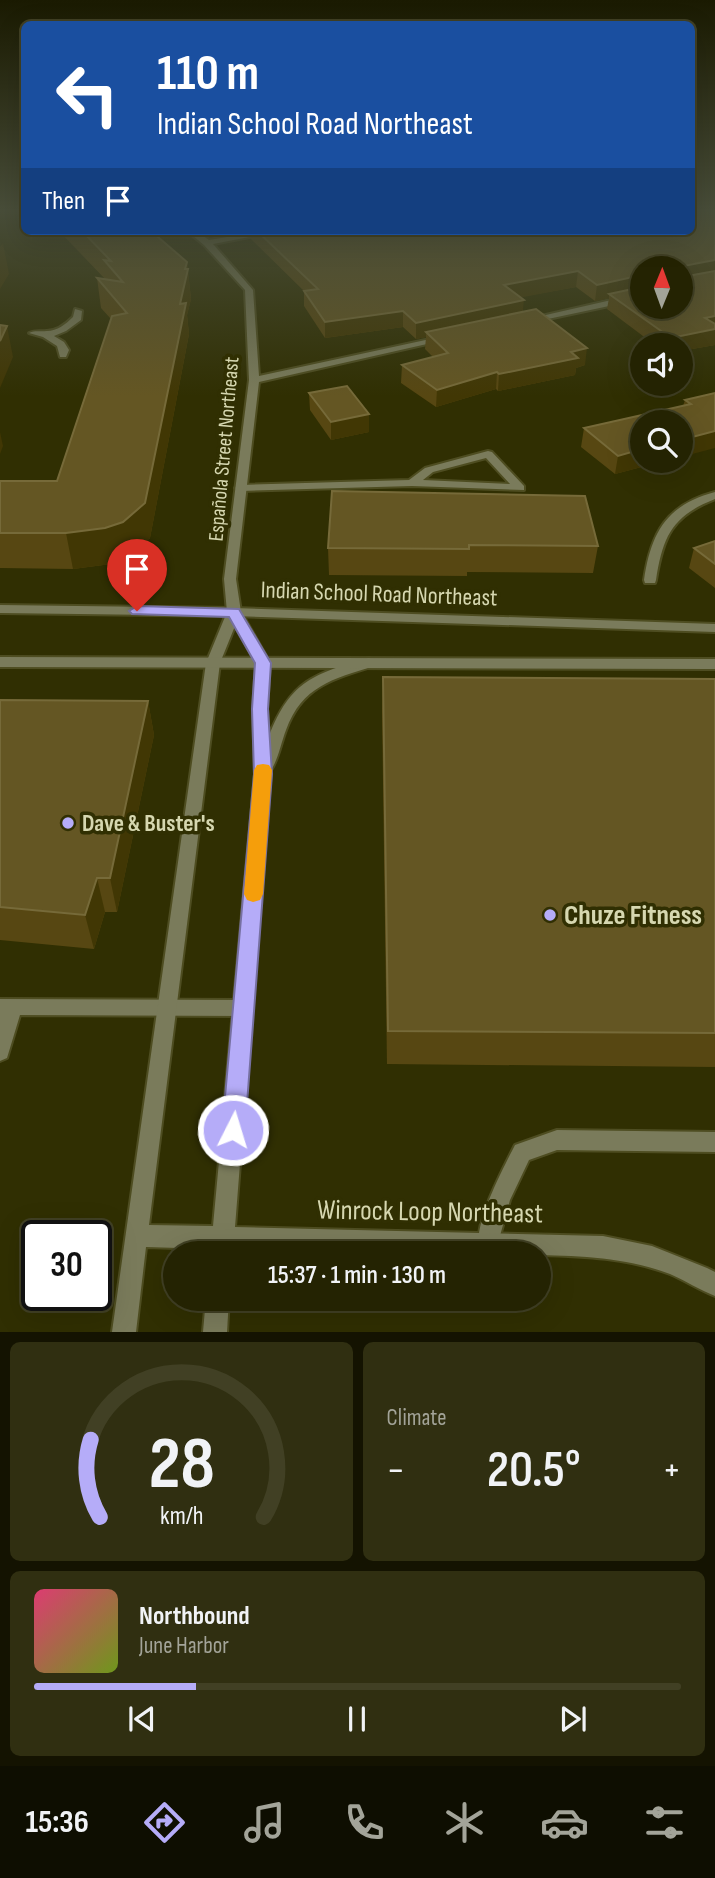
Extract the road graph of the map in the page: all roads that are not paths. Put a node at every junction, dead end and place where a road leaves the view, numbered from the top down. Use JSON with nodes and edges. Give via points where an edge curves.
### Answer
{"nodes":[{"id":1,"x":232,"y":271,"type":"edge"},
{"id":2,"x":630,"y":299,"type":"edge"},
{"id":3,"x":78,"y":311,"type":"dead end"},
{"id":4,"x":519,"y":322,"type":"edge"},
{"id":5,"x":34,"y":333,"type":"dead end"},
{"id":6,"x":47,"y":336,"type":"junction"},
{"id":7,"x":453,"y":337,"type":"edge"},
{"id":8,"x":63,"y":355,"type":"dead end"},
{"id":9,"x":254,"y":380,"type":"junction"},
{"id":10,"x":412,"y":483,"type":"junction"},
{"id":11,"x":241,"y":488,"type":"junction"},
{"id":12,"x":715,"y":495,"type":"edge"},
{"id":13,"x":650,"y":580,"type":"dead end"},
{"id":14,"x":0,"y":609,"type":"edge"},
{"id":15,"x":234,"y":612,"type":"junction"},
{"id":16,"x":715,"y":628,"type":"edge"},
{"id":17,"x":0,"y":662,"type":"edge"},
{"id":18,"x":213,"y":663,"type":"junction"},
{"id":19,"x":263,"y":663,"type":"junction"},
{"id":20,"x":370,"y":663,"type":"junction"},
{"id":21,"x":715,"y":664,"type":"edge"},
{"id":22,"x":263,"y":774,"type":"junction"},
{"id":23,"x":7,"y":1007,"type":"edge"},
{"id":24,"x":166,"y":1007,"type":"junction"},
{"id":25,"x":244,"y":1008,"type":"junction"},
{"id":26,"x":0,"y":1052,"type":"edge"},
{"id":27,"x":715,"y":1142,"type":"edge"},
{"id":28,"x":136,"y":1236,"type":"junction"},
{"id":29,"x":184,"y":1241,"type":"edge"},
{"id":30,"x":222,"y":1241,"type":"edge"},
{"id":31,"x":488,"y":1241,"type":"edge"},
{"id":32,"x":551,"y":1245,"type":"edge"},
{"id":33,"x":715,"y":1285,"type":"edge"},
{"id":34,"x":217,"y":1311,"type":"edge"},
{"id":35,"x":124,"y":1332,"type":"edge"},
{"id":36,"x":215,"y":1332,"type":"edge"}],
"edges":[{"from":1,"to":9,"type":"street","name":"Española Street Northeast","via":[[249,290]]},
{"from":2,"to":4,"type":"street"},
{"from":3,"to":6,"type":"street","via":[[78,318],[65,330]]},
{"from":5,"to":6,"type":"street"},
{"from":6,"to":8,"type":"street","via":[[61,344]]},
{"from":7,"to":9,"type":"street"},
{"from":9,"to":11,"type":"street","name":"Española Street Northeast"},
{"from":10,"to":10,"type":"street","via":[[480,486],[520,488],[488,454],[429,470]]},
{"from":10,"to":11,"type":"street"},
{"from":11,"to":15,"type":"street","name":"Española Street Northeast","via":[[230,579]]},
{"from":12,"to":13,"type":"street","via":[[694,503],[669,522],[656,543]]},
{"from":14,"to":15,"type":"street","name":"Indian School Road Northeast"},
{"from":15,"to":16,"type":"street","name":"Indian School Road Northeast"},
{"from":15,"to":18,"type":"street"},
{"from":15,"to":19,"type":"street"},
{"from":17,"to":18,"type":"street"},
{"from":18,"to":19,"type":"street"},
{"from":18,"to":24,"type":"street"},
{"from":19,"to":20,"type":"street"},
{"from":19,"to":22,"type":"street"},
{"from":20,"to":21,"type":"street"},
{"from":20,"to":22,"type":"street","via":[[336,673],[297,694],[281,718]]},
{"from":22,"to":25,"type":"street"},
{"from":23,"to":24,"type":"street"},
{"from":23,"to":26,"type":"street"},
{"from":24,"to":25,"type":"street"},
{"from":24,"to":28,"type":"street"},
{"from":25,"to":30,"type":"street"},
{"from":27,"to":31,"type":"street","via":[[557,1140],[522,1152],[500,1198]]},
{"from":28,"to":29,"type":"street","name":"Winrock Loop Northeast"},
{"from":28,"to":35,"type":"street"},
{"from":32,"to":33,"type":"street","name":"Winrock Loop Northeast","via":[[622,1248],[657,1257]]},
{"from":34,"to":36,"type":"street"}]}
